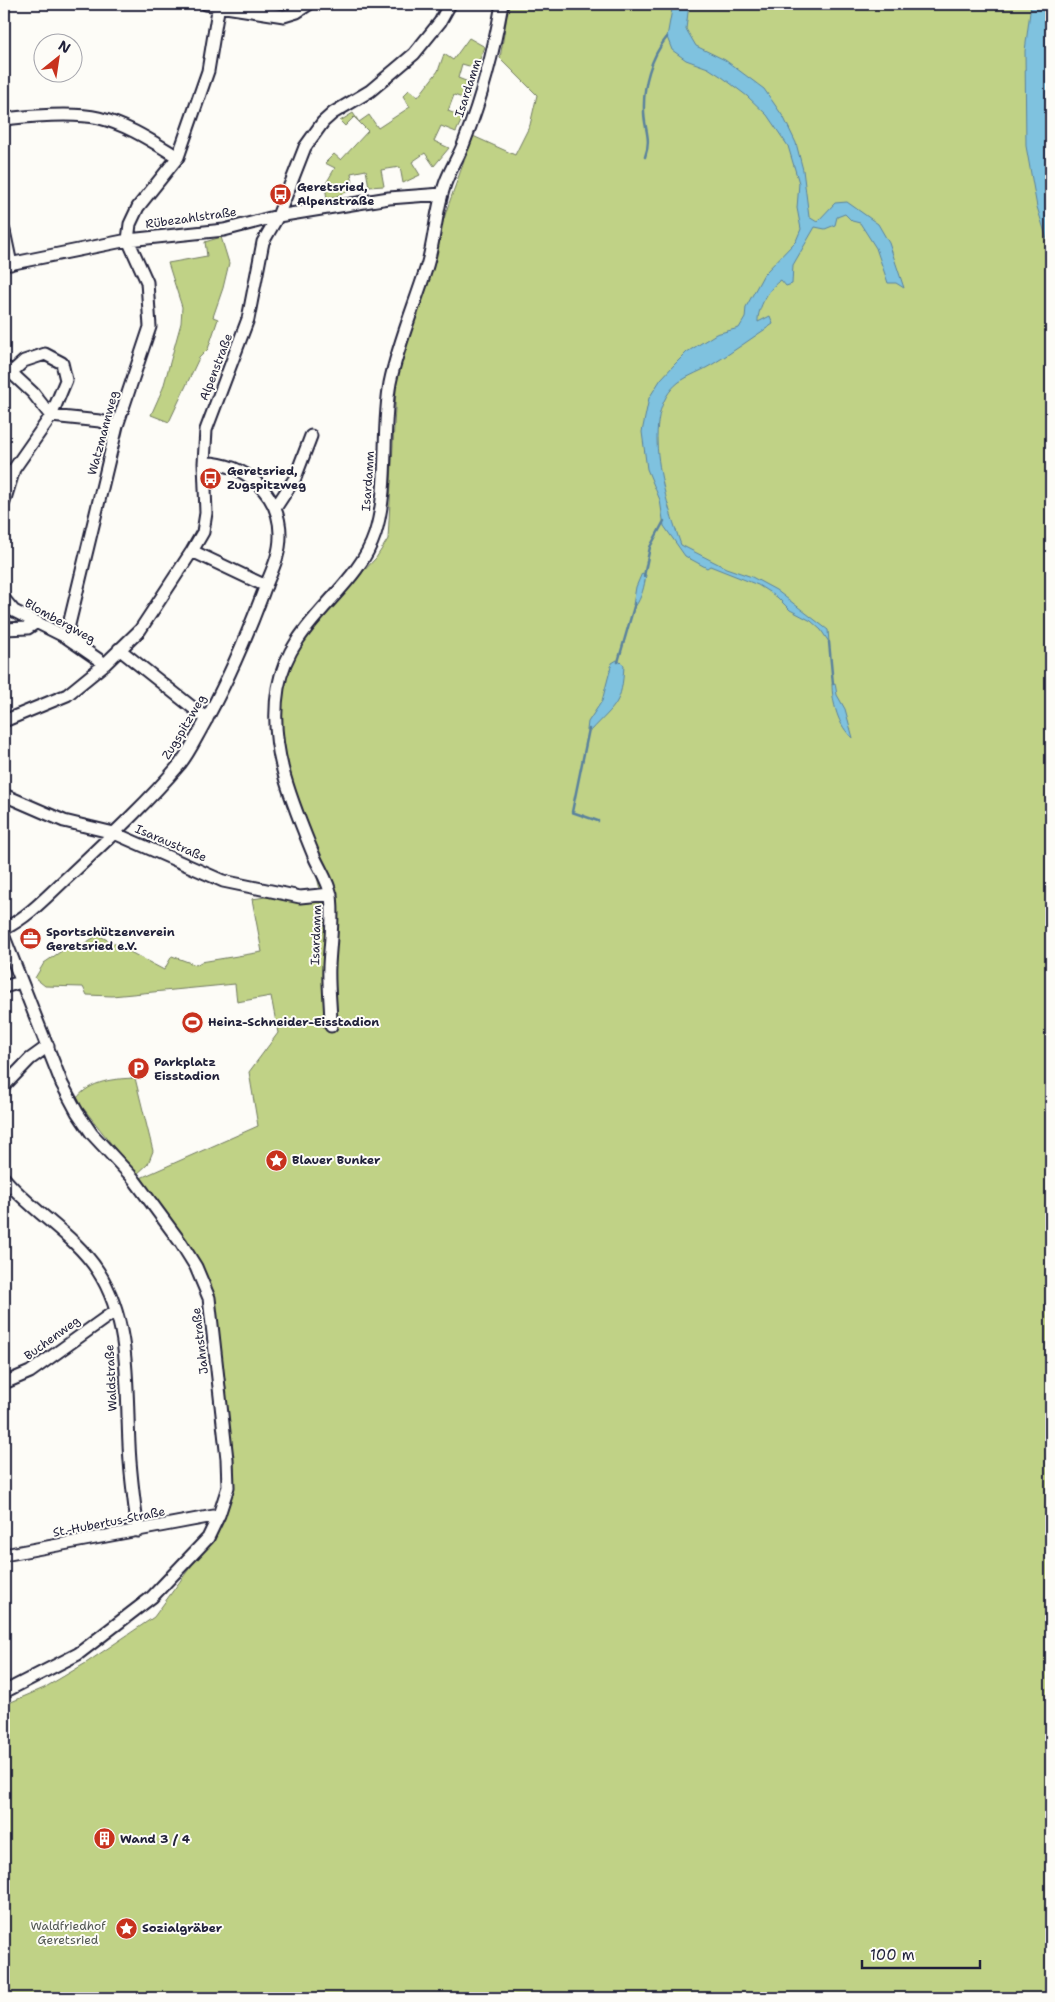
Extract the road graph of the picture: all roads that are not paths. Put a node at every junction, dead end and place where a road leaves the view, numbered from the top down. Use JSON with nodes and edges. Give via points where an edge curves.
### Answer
{"nodes":[{"id":1,"x":206,"y":4,"type":"edge"},
{"id":2,"x":309,"y":4,"type":"edge"},
{"id":3,"x":450,"y":4,"type":"edge"},
{"id":4,"x":502,"y":4,"type":"edge"},
{"id":5,"x":219,"y":5,"type":"edge"},
{"id":6,"x":4,"y":119,"type":"edge"},
{"id":7,"x":178,"y":157,"type":"junction"},
{"id":8,"x":442,"y":194,"type":"junction"},
{"id":9,"x":278,"y":216,"type":"junction"},
{"id":10,"x":4,"y":231,"type":"edge"},
{"id":11,"x":128,"y":240,"type":"junction"},
{"id":12,"x":7,"y":264,"type":"edge"},
{"id":13,"x":8,"y":369,"type":"edge"},
{"id":14,"x":51,"y":416,"type":"junction"},
{"id":15,"x":116,"y":426,"type":"junction"},
{"id":16,"x":310,"y":436,"type":"dead end"},
{"id":17,"x":204,"y":463,"type":"junction"},
{"id":18,"x":4,"y":502,"type":"edge"},
{"id":19,"x":276,"y":507,"type":"junction"},
{"id":20,"x":192,"y":551,"type":"junction"},
{"id":21,"x":266,"y":586,"type":"junction"},
{"id":22,"x":4,"y":599,"type":"edge"},
{"id":23,"x":37,"y":622,"type":"junction"},
{"id":24,"x":4,"y":630,"type":"edge"},
{"id":25,"x":66,"y":637,"type":"junction"},
{"id":26,"x":119,"y":649,"type":"junction"},
{"id":27,"x":105,"y":664,"type":"junction"},
{"id":28,"x":207,"y":718,"type":"junction"},
{"id":29,"x":4,"y":721,"type":"edge"},
{"id":30,"x":4,"y":795,"type":"edge"},
{"id":31,"x":114,"y":833,"type":"junction"},
{"id":32,"x":331,"y":894,"type":"junction"},
{"id":33,"x":4,"y":929,"type":"edge"},
{"id":34,"x":4,"y":937,"type":"edge"},
{"id":35,"x":22,"y":982,"type":"junction"},
{"id":36,"x":4,"y":987,"type":"edge"},
{"id":37,"x":331,"y":1026,"type":"dead end"},
{"id":38,"x":48,"y":1046,"type":"junction"},
{"id":39,"x":4,"y":1086,"type":"edge"},
{"id":40,"x":4,"y":1178,"type":"edge"},
{"id":41,"x":115,"y":1311,"type":"junction"},
{"id":42,"x":4,"y":1383,"type":"edge"},
{"id":43,"x":219,"y":1515,"type":"junction"},
{"id":44,"x":138,"y":1531,"type":"junction"},
{"id":45,"x":4,"y":1555,"type":"edge"},
{"id":46,"x":4,"y":1692,"type":"edge"}],
"edges":[{"from":1,"to":5,"type":"street"},
{"from":2,"to":5,"type":"street","via":[[284,16]]},
{"from":3,"to":9,"type":"street","name":"Alpenstraße","via":[[428,38],[398,69],[323,122],[305,147]]},
{"from":4,"to":8,"type":"street","name":"Isardamm","via":[[493,56],[465,141]]},
{"from":5,"to":7,"type":"street","via":[[208,70]]},
{"from":6,"to":7,"type":"street","via":[[43,115],[98,118],[141,134]]},
{"from":7,"to":11,"type":"street","via":[[138,207],[130,224]]},
{"from":8,"to":9,"type":"street","name":"Rübezahlstraße","via":[[389,198]]},
{"from":8,"to":32,"type":"street","name":"Isardamm","via":[[428,266],[390,382],[383,497],[375,534],[358,566],[301,634],[285,662],[278,688],[275,732],[279,758],[287,786]]},
{"from":9,"to":11,"type":"street","name":"Rübezahlstraße","via":[[224,230]]},
{"from":9,"to":17,"type":"street","name":"Alpenstraße","via":[[263,242],[248,320],[206,430]]},
{"from":10,"to":12,"type":"street"},
{"from":11,"to":12,"type":"street","name":"Rübezahlstraße"},
{"from":11,"to":15,"type":"street","name":"Watzmannweg","via":[[147,282],[150,327]]},
{"from":13,"to":14,"type":"street"},
{"from":13,"to":14,"type":"street","via":[[45,354],[62,363],[66,380]]},
{"from":14,"to":15,"type":"street"},
{"from":14,"to":18,"type":"street","via":[[14,470]]},
{"from":15,"to":25,"type":"street","name":"Watzmannweg"},
{"from":16,"to":19,"type":"street","via":[[295,478]]},
{"from":17,"to":19,"type":"street","name":"Zugspitzweg","via":[[229,466],[249,476]]},
{"from":17,"to":20,"type":"street","name":"Alpenstraße","via":[[206,513],[203,532]]},
{"from":19,"to":21,"type":"street","name":"Zugspitzweg","via":[[280,535],[278,553]]},
{"from":20,"to":21,"type":"street"},
{"from":20,"to":26,"type":"street","name":"Alpenstraße","via":[[140,630]]},
{"from":21,"to":28,"type":"street","name":"Zugspitzweg","via":[[243,647]]},
{"from":22,"to":23,"type":"street","name":"Blombergweg","via":[[14,611]]},
{"from":23,"to":24,"type":"street","via":[[28,628]]},
{"from":23,"to":25,"type":"street","name":"Blombergweg"},
{"from":25,"to":27,"type":"street","name":"Blombergweg"},
{"from":26,"to":27,"type":"street","name":"Alpenstraße"},
{"from":26,"to":28,"type":"street"},
{"from":27,"to":29,"type":"street","name":"Alpenstraße","via":[[67,695]]},
{"from":28,"to":31,"type":"street","name":"Zugspitzweg","via":[[182,762]]},
{"from":30,"to":31,"type":"street","name":"Isaraustraße","via":[[64,821]]},
{"from":31,"to":32,"type":"street","name":"Isaraustraße","via":[[223,881],[300,898]]},
{"from":31,"to":33,"type":"street","name":"Zugspitzweg","via":[[20,921]]},
{"from":32,"to":37,"type":"street","name":"Isardamm"},
{"from":34,"to":35,"type":"street","name":"Jahnstraße"},
{"from":35,"to":36,"type":"street"},
{"from":35,"to":38,"type":"street","name":"Jahnstraße"},
{"from":38,"to":39,"type":"street"},
{"from":38,"to":43,"type":"street","name":"Jahnstraße","via":[[77,1112],[92,1134],[133,1178],[181,1243],[209,1298],[228,1460],[228,1487]]},
{"from":40,"to":41,"type":"street","name":"Waldstraße","via":[[83,1252],[98,1272]]},
{"from":41,"to":42,"type":"street","name":"Buchenweg","via":[[30,1372]]},
{"from":41,"to":44,"type":"street","name":"Waldstraße","via":[[123,1337],[130,1469]]},
{"from":43,"to":44,"type":"street","name":"St.-Hubertus-Straße"},
{"from":43,"to":46,"type":"street","name":"Jahnstraße","via":[[208,1538],[152,1597],[78,1654]]},
{"from":44,"to":45,"type":"street","name":"St.-Hubertus-Straße"}]}
